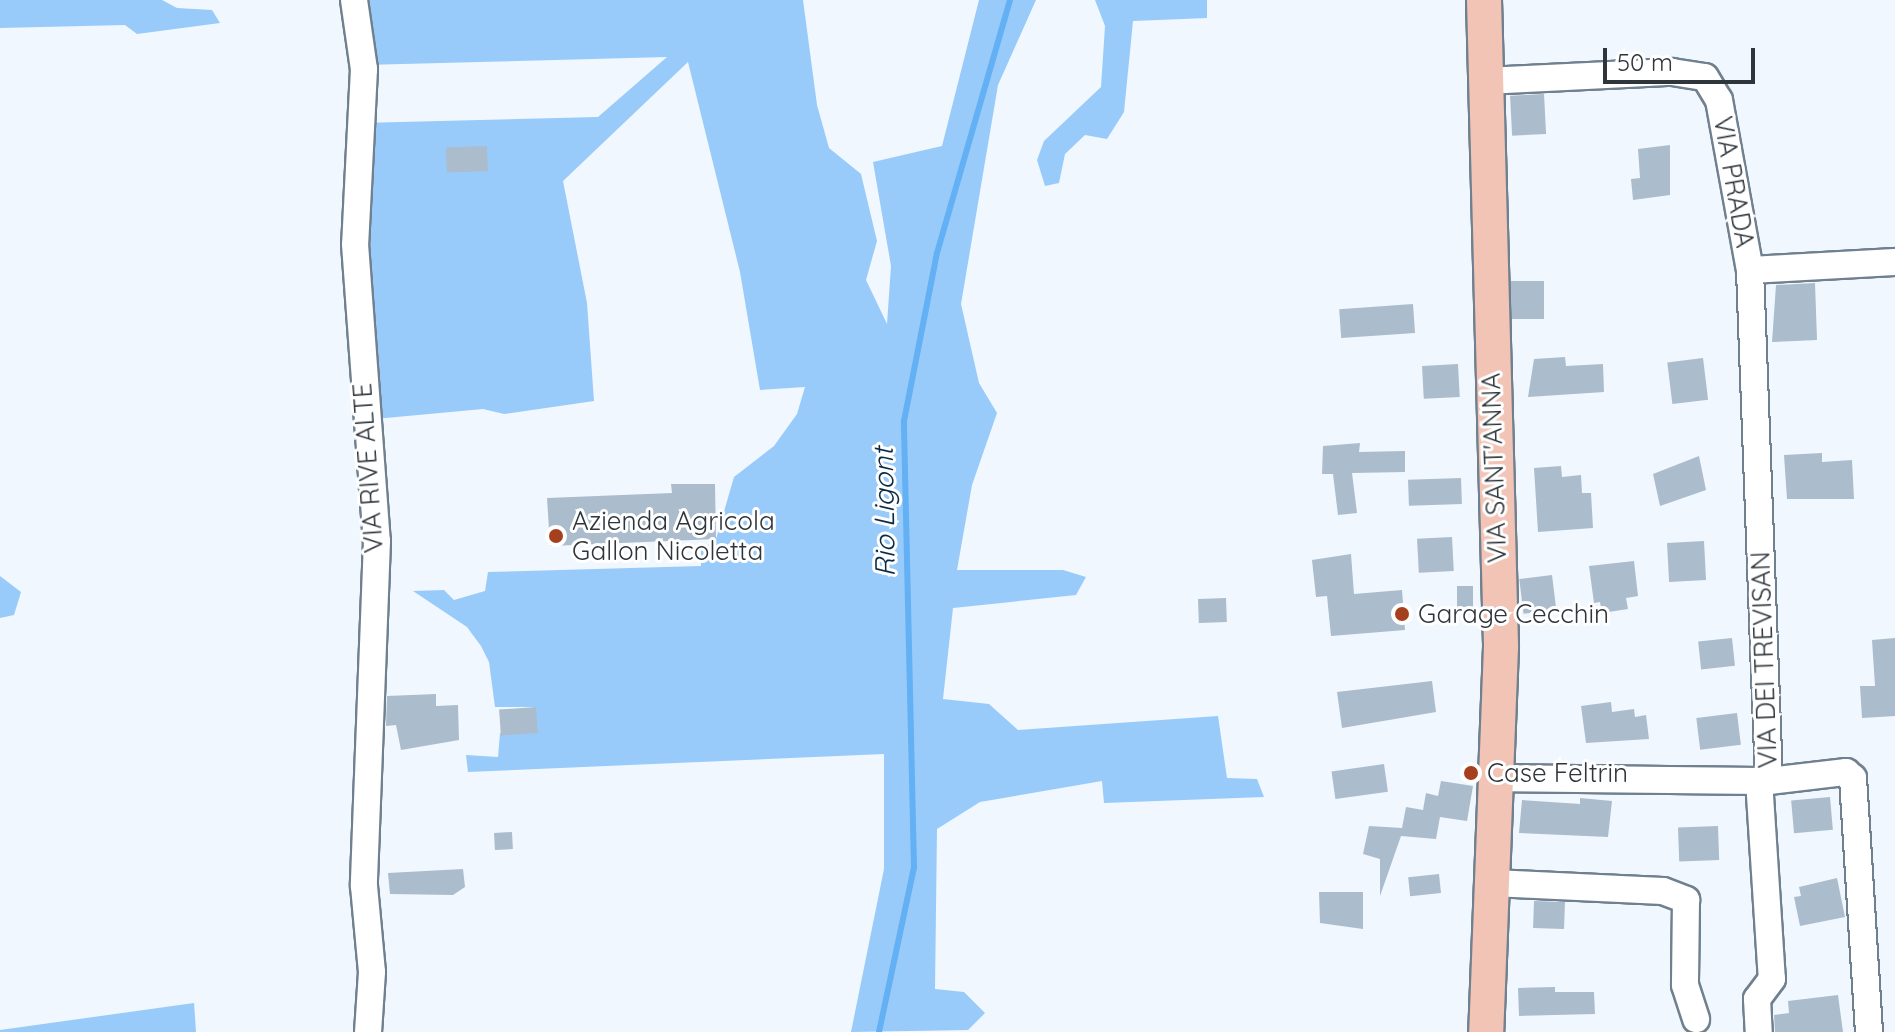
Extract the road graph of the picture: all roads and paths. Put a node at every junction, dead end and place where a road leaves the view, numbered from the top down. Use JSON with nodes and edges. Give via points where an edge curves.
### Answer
{"nodes":[{"id":1,"x":354,"y":0,"type":"edge"},
{"id":2,"x":1484,"y":0,"type":"edge"},
{"id":3,"x":1485,"y":81,"type":"junction"},
{"id":4,"x":1895,"y":262,"type":"edge"},
{"id":5,"x":1750,"y":270,"type":"junction"},
{"id":6,"x":1500,"y":778,"type":"junction"},
{"id":7,"x":1764,"y":780,"type":"junction"},
{"id":8,"x":1493,"y":883,"type":"junction"},
{"id":9,"x":1696,"y":1019,"type":"dead end"},
{"id":10,"x":368,"y":1032,"type":"edge"},
{"id":11,"x":1486,"y":1032,"type":"edge"},
{"id":12,"x":1759,"y":1032,"type":"edge"},
{"id":13,"x":1869,"y":1032,"type":"edge"}],
"edges":[{"from":1,"to":10,"type":"street","name":"VIA RIVE ALTE","via":[[364,69],[357,282],[377,541],[364,886],[372,972]]},
{"from":2,"to":3,"type":"main road","name":"VIA SANT'ANNA"},
{"from":3,"to":5,"type":"street","name":"VIA PRADA","via":[[1672,72],[1705,77],[1719,100]]},
{"from":3,"to":6,"type":"main road","name":"VIA SANT'ANNA"},
{"from":4,"to":5,"type":"street","name":"VIA PRADA"},
{"from":5,"to":7,"type":"street","name":"VIA DEI TREVISAN"},
{"from":6,"to":7,"type":"street","name":"VIA DEI TREVISAN"},
{"from":6,"to":8,"type":"main road","name":"VIA SANT'ANNA"},
{"from":7,"to":12,"type":"street","via":[[1772,979],[1757,999]]},
{"from":7,"to":13,"type":"street","via":[[1846,772],[1853,778]]},
{"from":8,"to":9,"type":"street","via":[[1663,891],[1686,900],[1685,985]]},
{"from":8,"to":11,"type":"main road","name":"VIA SANT'ANNA"}]}
